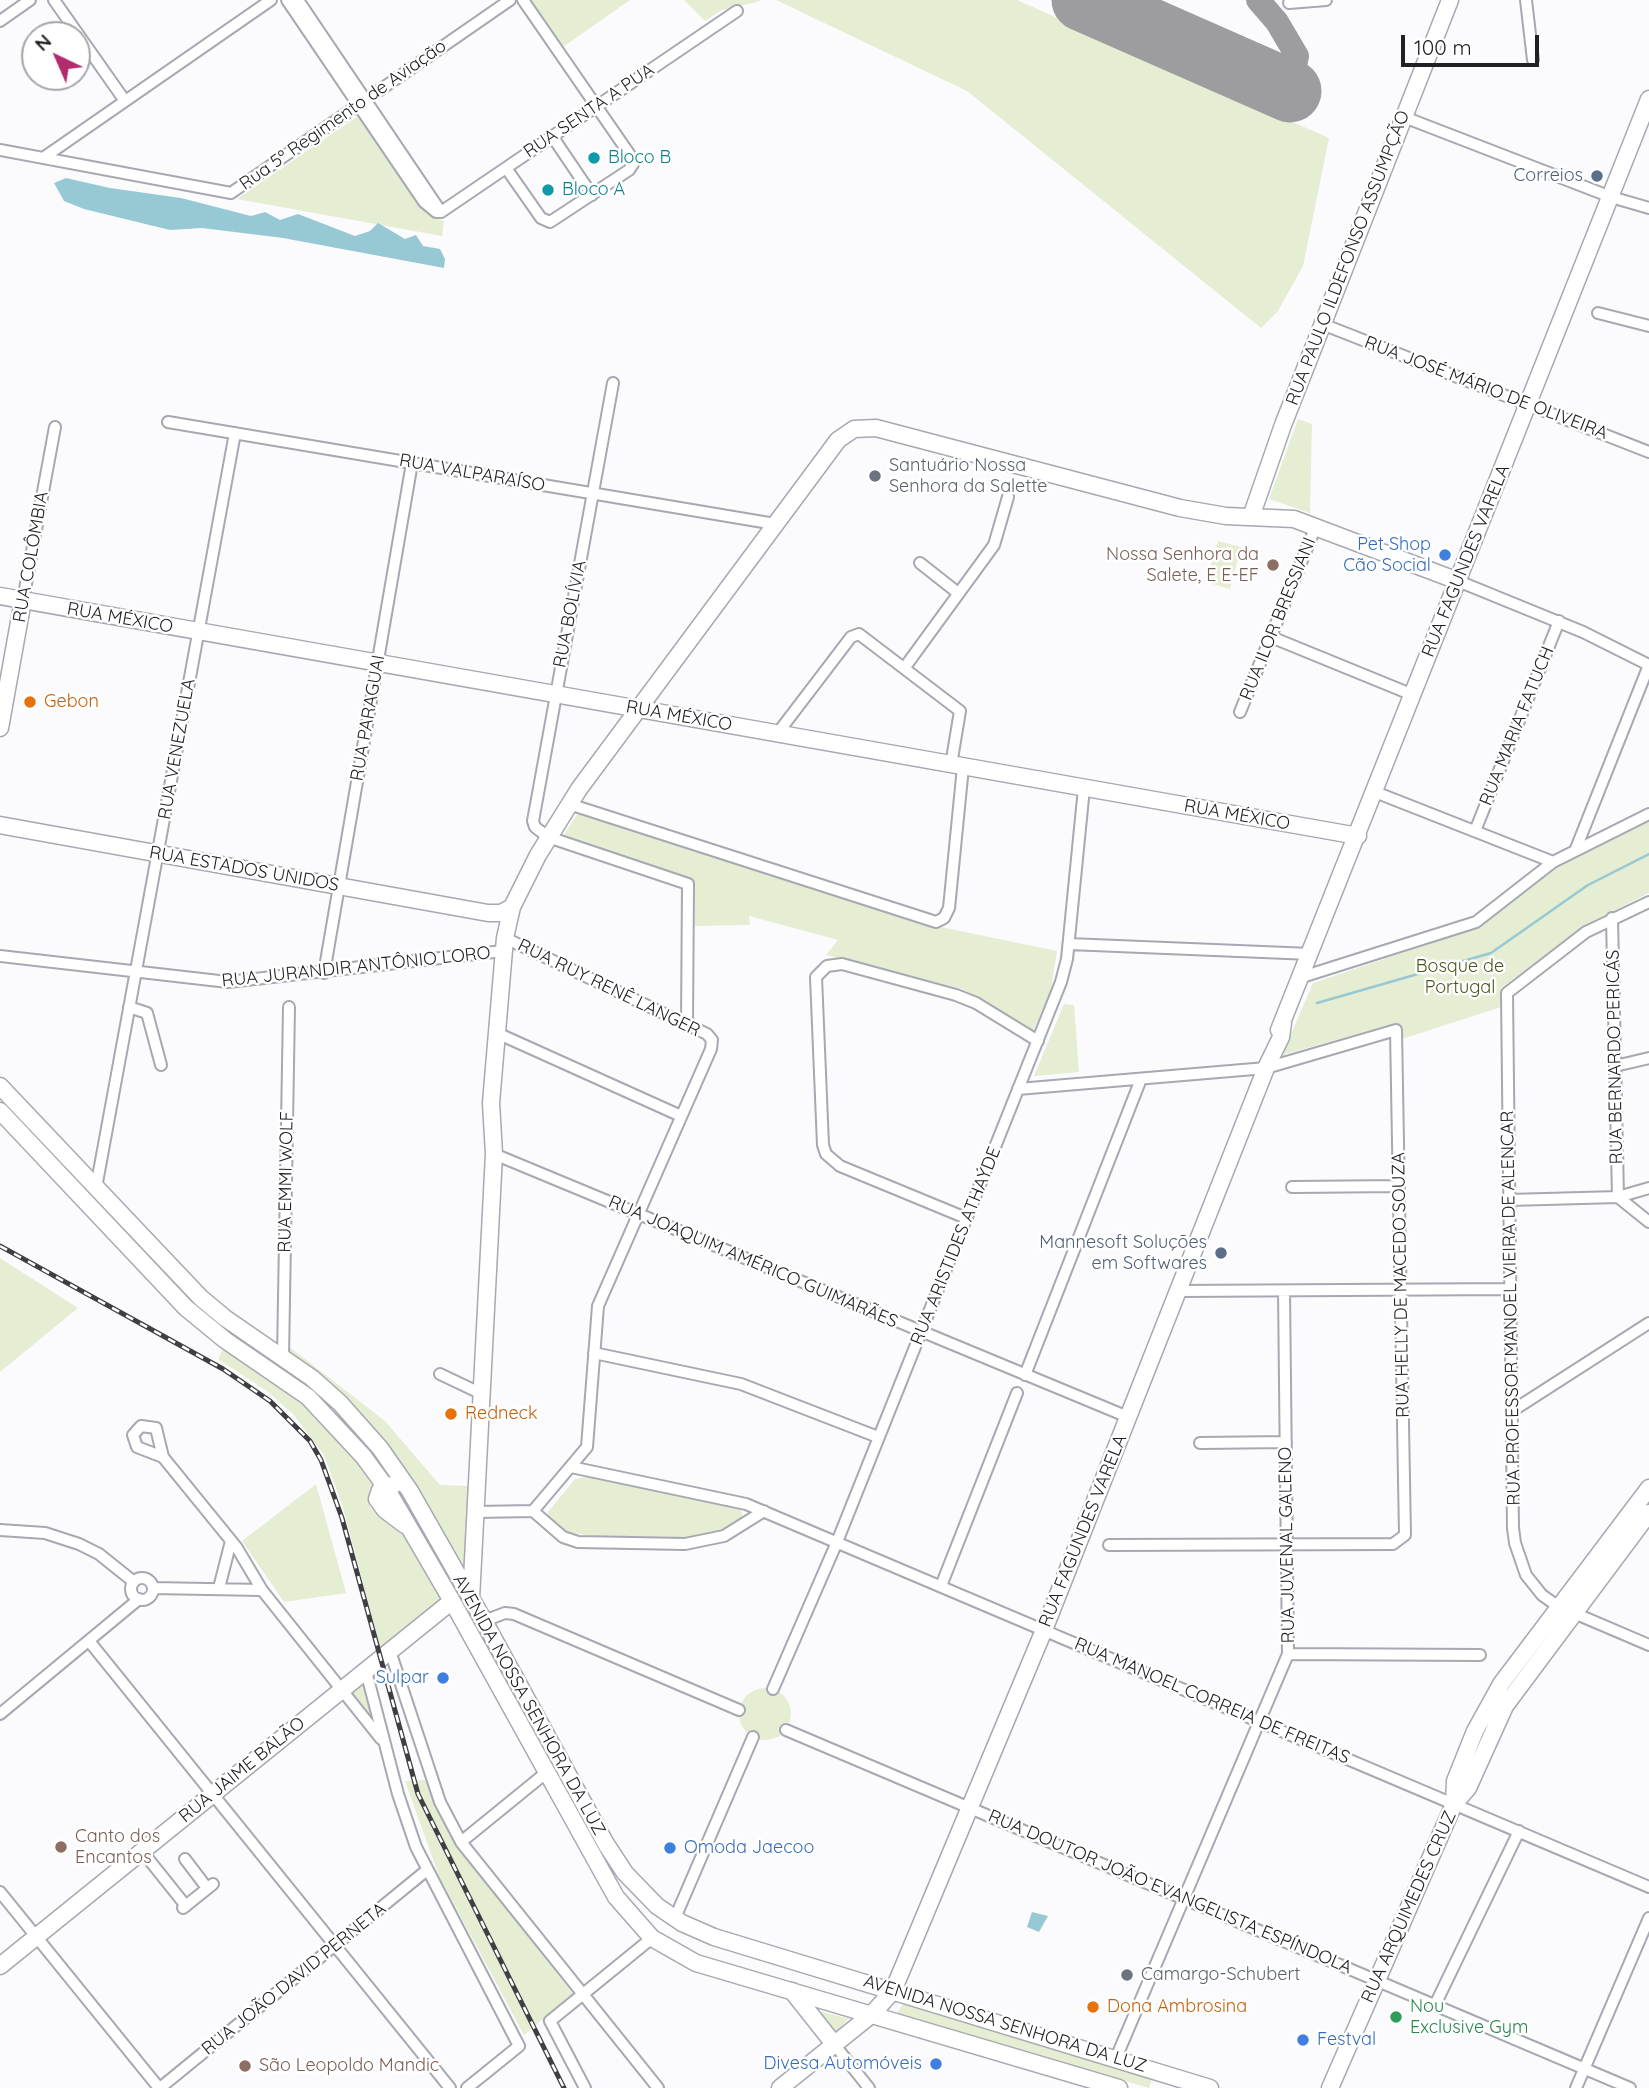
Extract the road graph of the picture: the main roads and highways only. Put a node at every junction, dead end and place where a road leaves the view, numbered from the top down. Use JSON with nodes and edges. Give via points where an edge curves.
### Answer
{"nodes":[{"id":1,"x":1450,"y":0,"type":"edge"},
{"id":2,"x":1649,"y":99,"type":"edge"},
{"id":3,"x":1251,"y":517,"type":"junction"},
{"id":4,"x":1458,"y":581,"type":"junction"},
{"id":5,"x":0,"y":596,"type":"edge"},
{"id":6,"x":23,"y":600,"type":"junction"},
{"id":7,"x":609,"y":704,"type":"junction"},
{"id":8,"x":638,"y":709,"type":"junction"},
{"id":9,"x":0,"y":729,"type":"edge"},
{"id":10,"x":609,"y":748,"type":"junction"},
{"id":11,"x":0,"y":825,"type":"edge"},
{"id":12,"x":1357,"y":836,"type":"junction"},
{"id":13,"x":512,"y":907,"type":"junction"},
{"id":14,"x":488,"y":913,"type":"junction"},
{"id":15,"x":504,"y":944,"type":"junction"},
{"id":16,"x":0,"y":1086,"type":"edge"},
{"id":17,"x":0,"y":1111,"type":"edge"},
{"id":18,"x":385,"y":1486,"type":"junction"},
{"id":19,"x":1649,"y":1488,"type":"edge"},
{"id":20,"x":410,"y":1491,"type":"junction"},
{"id":21,"x":1649,"y":1513,"type":"edge"},
{"id":22,"x":471,"y":1599,"type":"junction"},
{"id":23,"x":452,"y":1601,"type":"junction"},
{"id":24,"x":1566,"y":1610,"type":"junction"},
{"id":25,"x":512,"y":1671,"type":"junction"},
{"id":26,"x":493,"y":1674,"type":"junction"},
{"id":27,"x":734,"y":1943,"type":"junction"},
{"id":28,"x":0,"y":1966,"type":"edge"},
{"id":29,"x":728,"y":1973,"type":"junction"},
{"id":30,"x":792,"y":1991,"type":"junction"},
{"id":31,"x":893,"y":1991,"type":"junction"},
{"id":32,"x":962,"y":2012,"type":"junction"},
{"id":33,"x":871,"y":2015,"type":"junction"},
{"id":34,"x":994,"y":2021,"type":"junction"},
{"id":35,"x":954,"y":2039,"type":"junction"},
{"id":36,"x":834,"y":2044,"type":"junction"},
{"id":37,"x":986,"y":2049,"type":"junction"},
{"id":38,"x":1160,"y":2071,"type":"junction"},
{"id":39,"x":1095,"y":2085,"type":"edge"},
{"id":40,"x":1190,"y":2085,"type":"edge"},
{"id":41,"x":780,"y":2088,"type":"edge"},
{"id":42,"x":1119,"y":2088,"type":"edge"},
{"id":43,"x":1157,"y":2088,"type":"edge"},
{"id":44,"x":1210,"y":2088,"type":"edge"},
{"id":45,"x":1330,"y":2088,"type":"edge"}],
"edges":[{"from":1,"to":3,"type":"main road","name":"RUA PAULO ILDEFONSO ASSUMPÇÃO"},
{"from":2,"to":4,"type":"main road","name":"RUA FAGUNDES VARELA"},
{"from":3,"to":4,"type":"main road","via":[[1285,517],[1317,526]]},
{"from":3,"to":8,"type":"main road","via":[[1171,505],[888,430],[854,429],[831,448]]},
{"from":4,"to":12,"type":"main road","name":"RUA FAGUNDES VARELA"},
{"from":5,"to":6,"type":"main road","name":"RUA MÉXICO"},
{"from":6,"to":7,"type":"main road","name":"RUA MÉXICO"},
{"from":6,"to":9,"type":"main road","name":"RUA COLÔMBIA"},
{"from":7,"to":8,"type":"main road","name":"RUA MÉXICO"},
{"from":7,"to":10,"type":"main road","via":[[616,723]]},
{"from":8,"to":10,"type":"main road"},
{"from":8,"to":12,"type":"main road","name":"RUA MÉXICO"},
{"from":10,"to":13,"type":"main road","via":[[548,837]]},
{"from":11,"to":14,"type":"main road","name":"RUA ESTADOS UNIDOS"},
{"from":12,"to":31,"type":"main road","name":"RUA FAGUNDES VARELA","via":[[1044,1630]]},
{"from":13,"to":14,"type":"main road","name":"RUA ESTADOS UNIDOS"},
{"from":13,"to":15,"type":"main road"},
{"from":14,"to":15,"type":"main road","via":[[499,923]]},
{"from":15,"to":22,"type":"main road","via":[[491,1113],[494,1154]]},
{"from":16,"to":20,"type":"main road","name":"AVENIDA NOSSA SENHORA DA LUZ","via":[[212,1308],[312,1378],[347,1410]]},
{"from":17,"to":18,"type":"main road","name":"AVENIDA NOSSA SENHORA DA LUZ","via":[[186,1308],[308,1397],[350,1440]]},
{"from":18,"to":20,"type":"main road","via":[[397,1484]]},
{"from":18,"to":23,"type":"main road","name":"AVENIDA NOSSA SENHORA DA LUZ"},
{"from":19,"to":24,"type":"main road"},
{"from":20,"to":22,"type":"main road","name":"AVENIDA NOSSA SENHORA DA LUZ"},
{"from":21,"to":24,"type":"main road"},
{"from":22,"to":25,"type":"main road","name":"AVENIDA NOSSA SENHORA DA LUZ"},
{"from":23,"to":26,"type":"main road","name":"AVENIDA NOSSA SENHORA DA LUZ"},
{"from":23,"to":28,"type":"main road","name":"RUA JAIME BALÃO"},
{"from":24,"to":45,"type":"main road","name":"RUA ARQUIMEDES CRUZ","via":[[1512,1667],[1484,1714],[1455,1781],[1454,1804]]},
{"from":25,"to":26,"type":"main road","via":[[506,1680]]},
{"from":25,"to":27,"type":"main road","name":"AVENIDA NOSSA SENHORA DA LUZ","via":[[615,1860],[648,1898],[675,1919]]},
{"from":26,"to":29,"type":"main road","name":"AVENIDA NOSSA SENHORA DA LUZ","via":[[616,1897],[652,1938],[682,1958]]},
{"from":27,"to":29,"type":"main road","via":[[720,1957]]},
{"from":27,"to":31,"type":"main road","name":"AVENIDA NOSSA SENHORA DA LUZ"},
{"from":29,"to":30,"type":"main road","name":"AVENIDA NOSSA SENHORA DA LUZ"},
{"from":30,"to":33,"type":"main road","name":"AVENIDA NOSSA SENHORA DA LUZ"},
{"from":30,"to":36,"type":"main road"},
{"from":31,"to":32,"type":"main road","name":"AVENIDA NOSSA SENHORA DA LUZ"},
{"from":31,"to":33,"type":"main road","name":"RUA FAGUNDES VARELA"},
{"from":32,"to":34,"type":"main road","name":"AVENIDA NOSSA SENHORA DA LUZ"},
{"from":32,"to":35,"type":"main road"},
{"from":33,"to":35,"type":"main road","name":"AVENIDA NOSSA SENHORA DA LUZ"},
{"from":33,"to":36,"type":"main road","name":"RUA FAGUNDES VARELA"},
{"from":34,"to":37,"type":"main road"},
{"from":34,"to":38,"type":"main road","name":"AVENIDA NOSSA SENHORA DA LUZ"},
{"from":35,"to":37,"type":"main road","name":"AVENIDA NOSSA SENHORA DA LUZ"},
{"from":36,"to":41,"type":"main road","name":"RUA FAGUNDES VARELA"},
{"from":37,"to":39,"type":"main road","name":"AVENIDA NOSSA SENHORA DA LUZ"},
{"from":38,"to":40,"type":"main road","name":"AVENIDA NOSSA SENHORA DA LUZ"},
{"from":38,"to":43,"type":"main road"},
{"from":39,"to":42,"type":"main road","name":"AVENIDA NOSSA SENHORA DA LUZ"},
{"from":40,"to":44,"type":"main road","name":"AVENIDA NOSSA SENHORA DA LUZ"}]}
